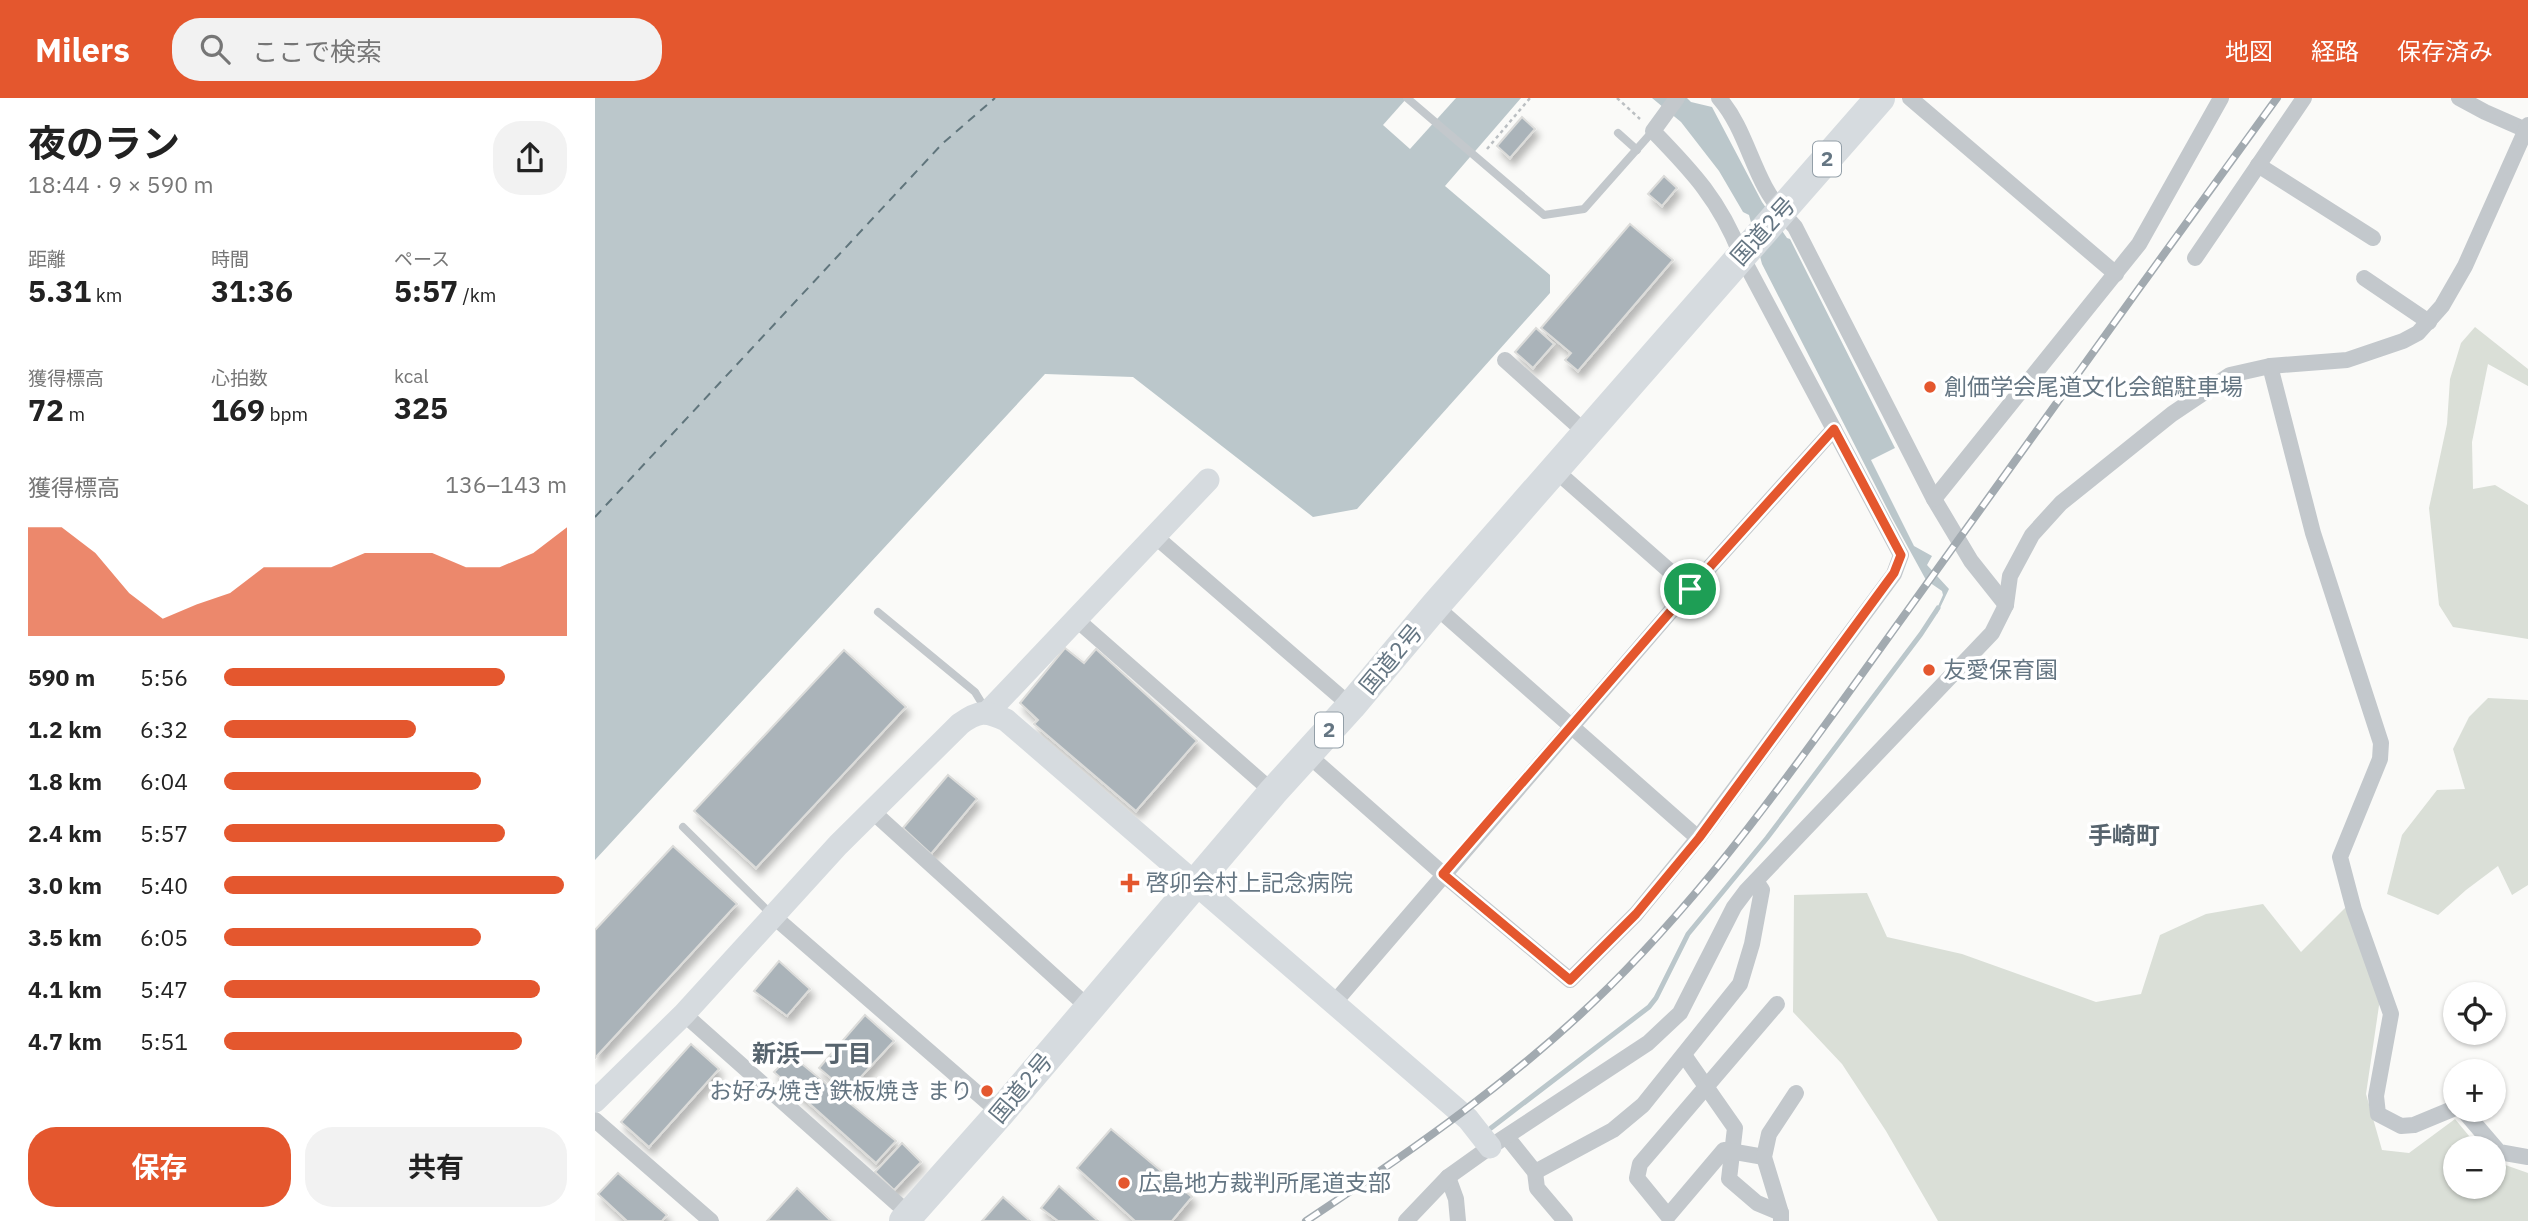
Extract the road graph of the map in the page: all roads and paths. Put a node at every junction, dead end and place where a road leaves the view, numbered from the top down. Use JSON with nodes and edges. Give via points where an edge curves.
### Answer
{"nodes":[{"id":1,"x":1407,"y":98,"type":"edge"},
{"id":2,"x":1530,"y":98,"type":"edge"},
{"id":3,"x":1617,"y":98,"type":"edge"},
{"id":4,"x":1677,"y":98,"type":"edge"},
{"id":5,"x":1719,"y":98,"type":"edge"},
{"id":6,"x":1880,"y":98,"type":"edge"},
{"id":7,"x":1910,"y":98,"type":"edge"},
{"id":8,"x":2221,"y":98,"type":"edge"},
{"id":9,"x":2304,"y":98,"type":"edge"},
{"id":10,"x":2459,"y":98,"type":"edge"},
{"id":11,"x":1658,"y":125,"type":"junction"},
{"id":12,"x":2527,"y":127,"type":"edge"},
{"id":13,"x":1618,"y":133,"type":"dead end"},
{"id":14,"x":1637,"y":150,"type":"junction"},
{"id":15,"x":1475,"y":158,"type":"junction"},
{"id":16,"x":2258,"y":165,"type":"junction"},
{"id":17,"x":1763,"y":232,"type":"junction"},
{"id":18,"x":2373,"y":238,"type":"dead end"},
{"id":19,"x":2195,"y":258,"type":"dead end"},
{"id":20,"x":2116,"y":274,"type":"junction"},
{"id":21,"x":2364,"y":278,"type":"dead end"},
{"id":22,"x":2429,"y":322,"type":"junction"},
{"id":23,"x":1505,"y":360,"type":"dead end"},
{"id":24,"x":2270,"y":366,"type":"junction"},
{"id":25,"x":1834,"y":429,"type":"junction"},
{"id":26,"x":1586,"y":433,"type":"junction"},
{"id":27,"x":1555,"y":470,"type":"junction"},
{"id":28,"x":1208,"y":480,"type":"dead end"},
{"id":29,"x":1934,"y":499,"type":"junction"},
{"id":30,"x":1156,"y":537,"type":"junction"},
{"id":31,"x":1690,"y":589,"type":"junction"},
{"id":32,"x":2006,"y":605,"type":"junction"},
{"id":33,"x":1436,"y":606,"type":"junction"},
{"id":34,"x":878,"y":611,"type":"dead end"},
{"id":35,"x":1076,"y":619,"type":"junction"},
{"id":36,"x":1350,"y":706,"type":"junction"},
{"id":37,"x":988,"y":712,"type":"junction"},
{"id":38,"x":1573,"y":726,"type":"junction"},
{"id":39,"x":1307,"y":754,"type":"junction"},
{"id":40,"x":1273,"y":792,"type":"junction"},
{"id":41,"x":871,"y":811,"type":"junction"},
{"id":42,"x":684,"y":827,"type":"dead end"},
{"id":43,"x":1699,"y":838,"type":"junction"},
{"id":44,"x":1443,"y":874,"type":"junction"},
{"id":45,"x":1756,"y":881,"type":"junction"},
{"id":46,"x":1195,"y":883,"type":"junction"},
{"id":47,"x":772,"y":915,"type":"junction"},
{"id":48,"x":1334,"y":1003,"type":"junction"},
{"id":49,"x":1777,"y":1004,"type":"dead end"},
{"id":50,"x":1089,"y":1008,"type":"junction"},
{"id":51,"x":684,"y":1014,"type":"junction"},
{"id":52,"x":1684,"y":1055,"type":"junction"},
{"id":53,"x":1707,"y":1087,"type":"junction"},
{"id":54,"x":1796,"y":1093,"type":"dead end"},
{"id":55,"x":595,"y":1101,"type":"edge"},
{"id":56,"x":1000,"y":1113,"type":"junction"},
{"id":57,"x":2443,"y":1113,"type":"edge"},
{"id":58,"x":595,"y":1120,"type":"edge"},
{"id":59,"x":2473,"y":1122,"type":"edge"},
{"id":60,"x":1498,"y":1142,"type":"junction"},
{"id":61,"x":1733,"y":1150,"type":"junction"},
{"id":62,"x":1764,"y":1157,"type":"junction"},
{"id":63,"x":2528,"y":1157,"type":"edge"},
{"id":64,"x":1535,"y":1172,"type":"junction"},
{"id":65,"x":1448,"y":1177,"type":"junction"},
{"id":66,"x":1781,"y":1217,"type":"edge"},
{"id":67,"x":907,"y":1218,"type":"edge"},
{"id":68,"x":711,"y":1221,"type":"edge"},
{"id":69,"x":1406,"y":1221,"type":"edge"},
{"id":70,"x":1458,"y":1221,"type":"edge"},
{"id":71,"x":1565,"y":1221,"type":"edge"}],
"edges":[{"from":1,"to":15,"type":"lane"},
{"from":2,"to":15,"type":"path"},
{"from":3,"to":11,"type":"path"},
{"from":4,"to":11,"type":"street"},
{"from":5,"to":17,"type":"street","via":[[1730,110],[1765,187]]},
{"from":6,"to":17,"type":"highway","name":"国道2号","number":"2"},
{"from":7,"to":20,"type":"street"},
{"from":8,"to":20,"type":"street","via":[[2139,244]]},
{"from":9,"to":16,"type":"street"},
{"from":10,"to":12,"type":"street"},
{"from":11,"to":14,"type":"lane"},
{"from":11,"to":17,"type":"street","via":[[1707,190],[1732,233]]},
{"from":12,"to":22,"type":"street","via":[[2465,266]]},
{"from":13,"to":14,"type":"lane"},
{"from":14,"to":15,"type":"lane","via":[[1584,209],[1544,215]]},
{"from":16,"to":18,"type":"street"},
{"from":16,"to":19,"type":"street"},
{"from":17,"to":25,"type":"street"},
{"from":17,"to":26,"type":"highway","name":"国道2号","number":"2"},
{"from":17,"to":29,"type":"street","via":[[1795,227]]},
{"from":20,"to":29,"type":"street"},
{"from":21,"to":22,"type":"street"},
{"from":22,"to":24,"type":"street","via":[[2403,341],[2347,360]]},
{"from":23,"to":26,"type":"street"},
{"from":24,"to":32,"type":"street","via":[[2230,375],[2172,414],[2061,503],[2032,535],[2010,576]]},
{"from":24,"to":57,"type":"street","via":[[2313,533],[2381,743],[2380,759],[2340,858],[2391,1014],[2376,1096],[2378,1114],[2401,1126]]},
{"from":25,"to":31,"type":"street"},
{"from":25,"to":43,"type":"street","via":[[1901,555],[1894,573]]},
{"from":26,"to":27,"type":"highway","name":"国道2号","number":"2"},
{"from":27,"to":31,"type":"street"},
{"from":27,"to":33,"type":"highway","name":"国道2号","number":"2"},
{"from":28,"to":30,"type":"street"},
{"from":29,"to":32,"type":"street","via":[[1971,561]]},
{"from":30,"to":35,"type":"street"},
{"from":30,"to":36,"type":"street"},
{"from":31,"to":38,"type":"street"},
{"from":32,"to":45,"type":"street","via":[[1992,633]]},
{"from":33,"to":36,"type":"highway","name":"国道2号","number":"2"},
{"from":33,"to":38,"type":"street"},
{"from":34,"to":37,"type":"lane","via":[[975,692]]},
{"from":35,"to":37,"type":"street"},
{"from":35,"to":40,"type":"street"},
{"from":36,"to":39,"type":"highway","name":"国道2号","number":"2"},
{"from":37,"to":41,"type":"street","via":[[972,715],[960,724]]},
{"from":37,"to":46,"type":"street","via":[[1006,720]]},
{"from":38,"to":43,"type":"street"},
{"from":38,"to":44,"type":"street"},
{"from":39,"to":40,"type":"highway","name":"国道2号","number":"2"},
{"from":39,"to":44,"type":"street"},
{"from":40,"to":46,"type":"highway","name":"国道2号","number":"2"},
{"from":41,"to":47,"type":"street"},
{"from":41,"to":50,"type":"street"},
{"from":42,"to":47,"type":"lane"},
{"from":43,"to":44,"type":"street","via":[[1636,914],[1570,980]]},
{"from":44,"to":48,"type":"street"},
{"from":45,"to":52,"type":"street","via":[[1762,890],[1740,984]]},
{"from":45,"to":60,"type":"street","via":[[1734,907],[1669,1026]]},
{"from":46,"to":48,"type":"street"},
{"from":46,"to":50,"type":"highway","name":"国道2号","number":"2"},
{"from":47,"to":51,"type":"street"},
{"from":47,"to":56,"type":"street"},
{"from":48,"to":60,"type":"street"},
{"from":49,"to":53,"type":"street"},
{"from":50,"to":56,"type":"highway","name":"国道2号","number":"2"},
{"from":51,"to":55,"type":"street"},
{"from":51,"to":67,"type":"street"},
{"from":52,"to":53,"type":"street"},
{"from":52,"to":64,"type":"street","via":[[1643,1105],[1613,1129]]},
{"from":53,"to":61,"type":"street","via":[[1735,1128]]},
{"from":53,"to":61,"type":"street","via":[[1640,1164],[1637,1178],[1668,1216],[1724,1150]]},
{"from":54,"to":62,"type":"street","via":[[1769,1134]]},
{"from":56,"to":67,"type":"highway","name":"国道2号","number":"2"},
{"from":58,"to":68,"type":"street"},
{"from":59,"to":63,"type":"street","via":[[2499,1152]]},
{"from":60,"to":64,"type":"street"},
{"from":60,"to":65,"type":"street"},
{"from":61,"to":62,"type":"street"},
{"from":61,"to":66,"type":"street","via":[[1729,1179]]},
{"from":62,"to":66,"type":"street"},
{"from":64,"to":71,"type":"street","via":[[1537,1188]]},
{"from":65,"to":69,"type":"street"},
{"from":65,"to":70,"type":"street"}]}
